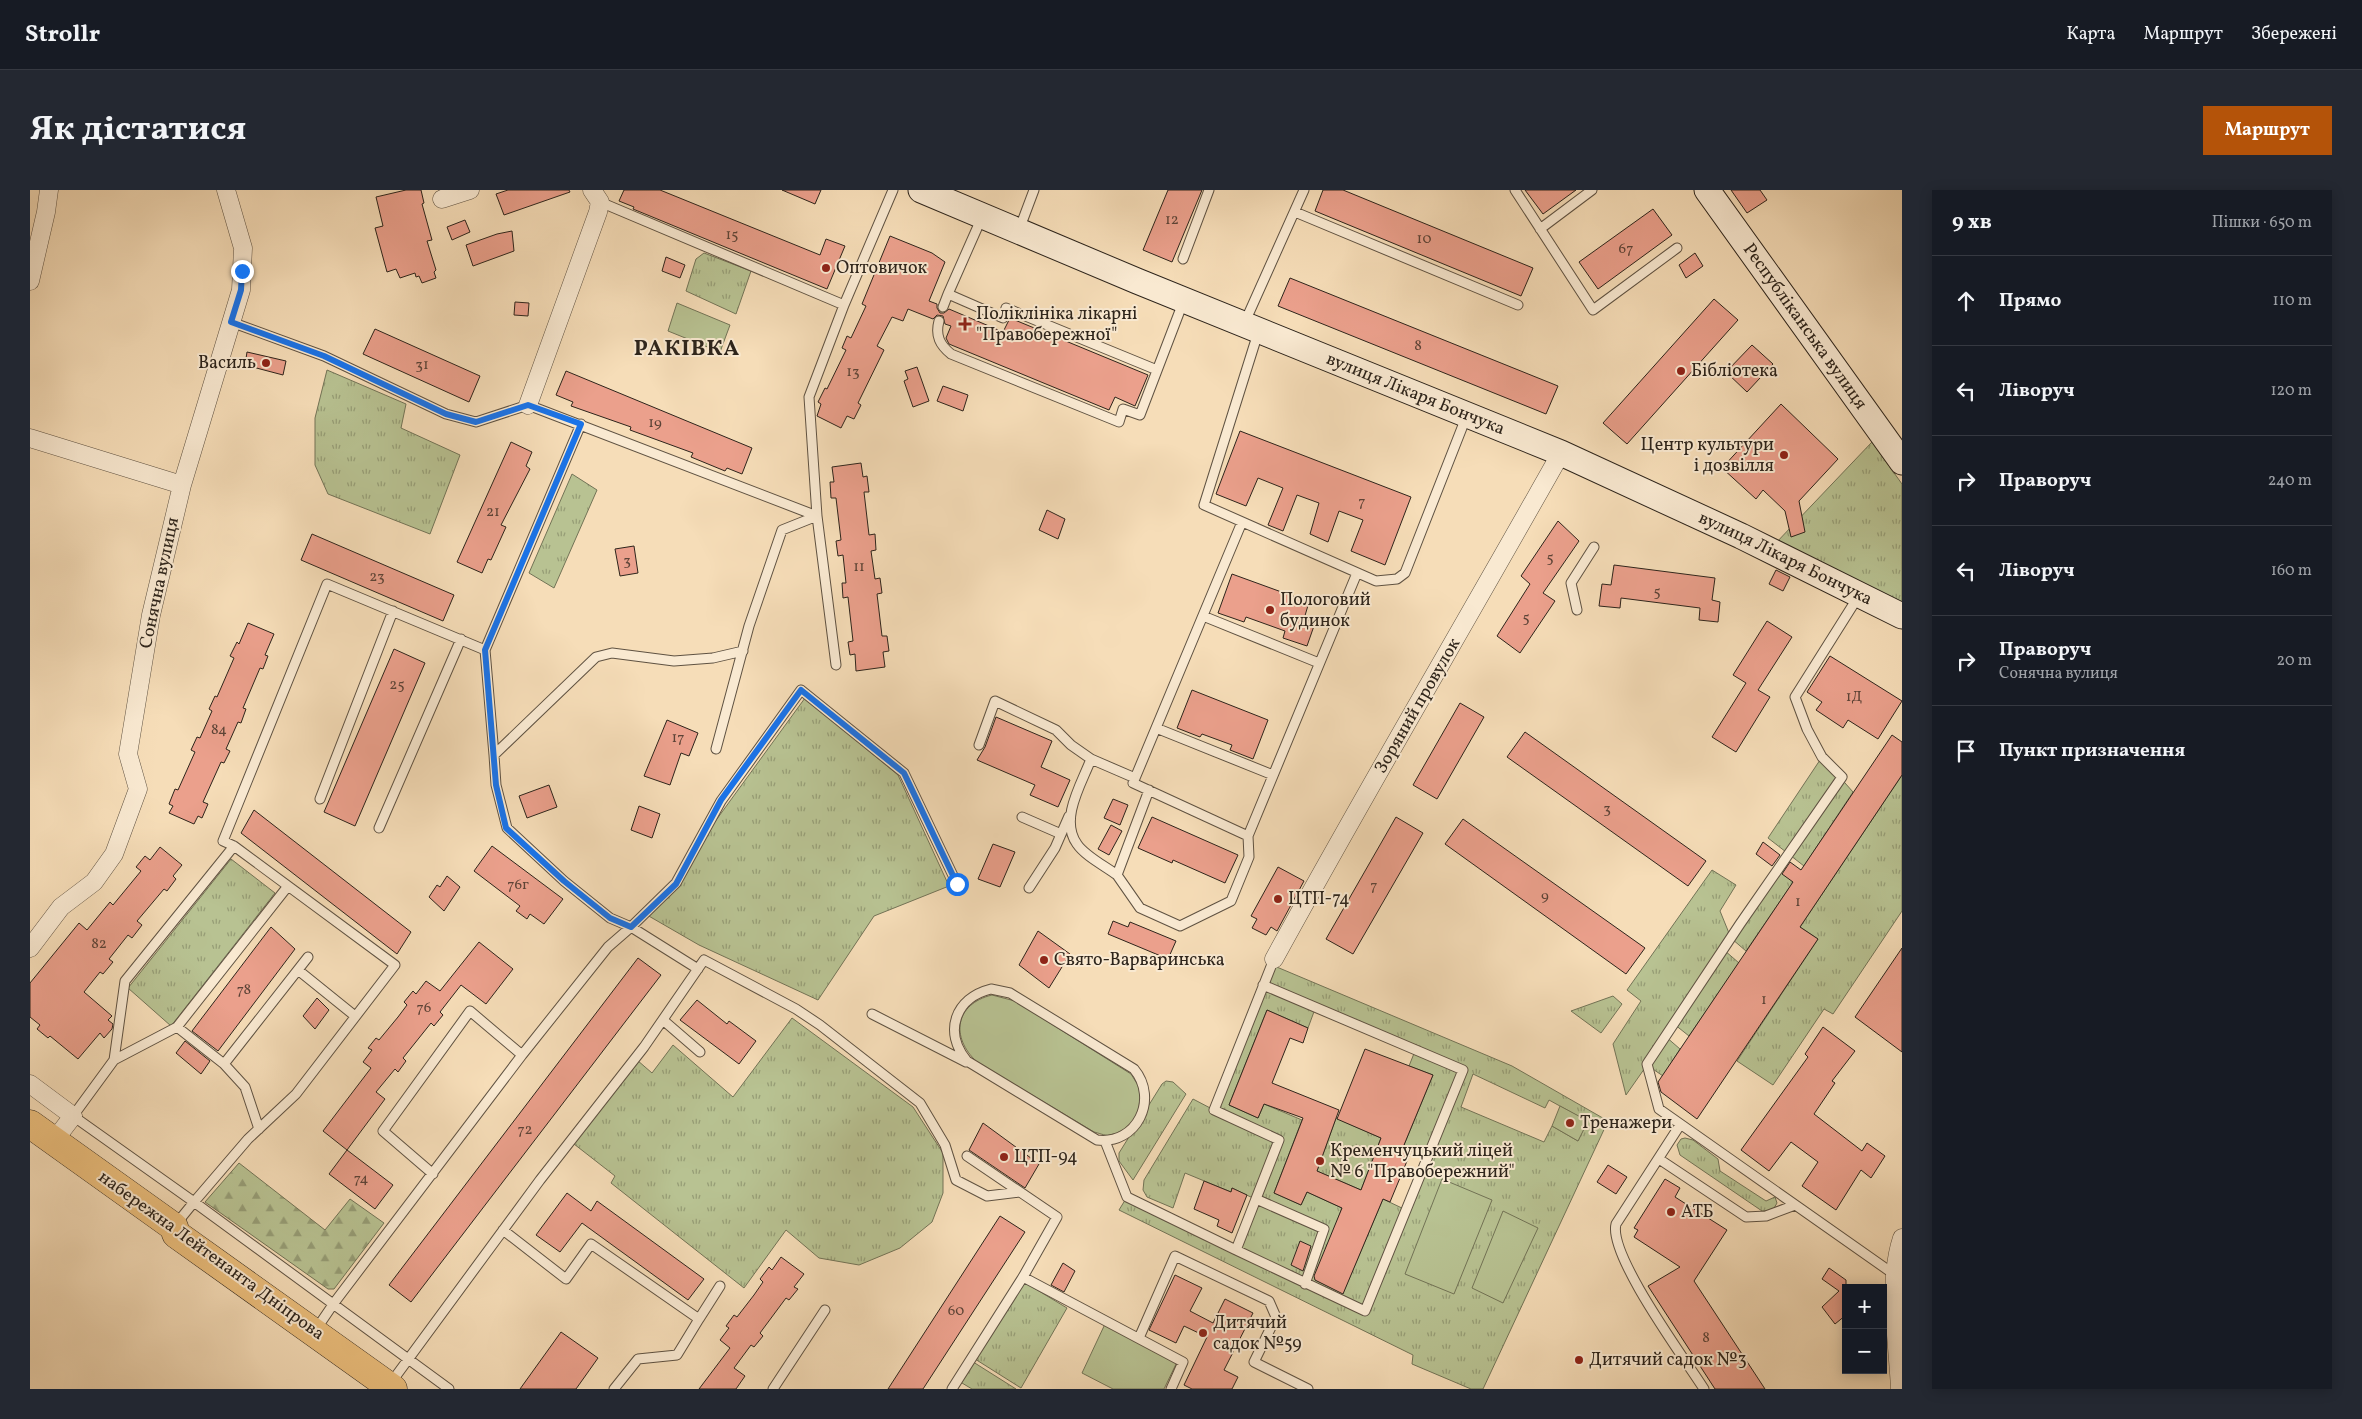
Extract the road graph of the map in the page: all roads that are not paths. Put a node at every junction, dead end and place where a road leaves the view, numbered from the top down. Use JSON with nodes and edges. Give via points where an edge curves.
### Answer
{"nodes":[{"id":1,"x":49,"y":190,"type":"edge"},
{"id":2,"x":226,"y":190,"type":"edge"},
{"id":3,"x":470,"y":190,"type":"edge"},
{"id":4,"x":893,"y":190,"type":"edge"},
{"id":5,"x":921,"y":190,"type":"edge"},
{"id":6,"x":1034,"y":190,"type":"edge"},
{"id":7,"x":1209,"y":190,"type":"edge"},
{"id":8,"x":1304,"y":190,"type":"edge"},
{"id":9,"x":1515,"y":190,"type":"edge"},
{"id":10,"x":1592,"y":190,"type":"edge"},
{"id":11,"x":1707,"y":190,"type":"edge"},
{"id":12,"x":596,"y":196,"type":"edge"},
{"id":13,"x":442,"y":199,"type":"dead end"},
{"id":14,"x":1295,"y":212,"type":"junction"},
{"id":15,"x":983,"y":216,"type":"junction"},
{"id":16,"x":1540,"y":229,"type":"junction"},
{"id":17,"x":1019,"y":231,"type":"junction"},
{"id":18,"x":1677,"y":248,"type":"dead end"},
{"id":19,"x":1183,"y":259,"type":"dead end"},
{"id":20,"x":30,"y":281,"type":"edge"},
{"id":21,"x":948,"y":294,"type":"junction"},
{"id":22,"x":1184,"y":300,"type":"junction"},
{"id":23,"x":844,"y":305,"type":"junction"},
{"id":24,"x":1518,"y":305,"type":"dead end"},
{"id":25,"x":944,"y":307,"type":"dead end"},
{"id":26,"x":231,"y":322,"type":"junction"},
{"id":27,"x":939,"y":322,"type":"dead end"},
{"id":28,"x":1252,"y":327,"type":"junction"},
{"id":29,"x":1157,"y":370,"type":"junction"},
{"id":30,"x":528,"y":405,"type":"junction"},
{"id":31,"x":1467,"y":415,"type":"junction"},
{"id":32,"x":581,"y":424,"type":"junction"},
{"id":33,"x":30,"y":438,"type":"edge"},
{"id":34,"x":1561,"y":453,"type":"junction"},
{"id":35,"x":1902,"y":462,"type":"edge"},
{"id":36,"x":182,"y":485,"type":"junction"},
{"id":37,"x":817,"y":516,"type":"junction"},
{"id":38,"x":1242,"y":522,"type":"junction"},
{"id":39,"x":1594,"y":547,"type":"dead end"},
{"id":40,"x":1357,"y":573,"type":"junction"},
{"id":41,"x":1859,"y":594,"type":"junction"},
{"id":42,"x":1577,"y":610,"type":"dead end"},
{"id":43,"x":393,"y":611,"type":"junction"},
{"id":44,"x":1202,"y":616,"type":"junction"},
{"id":45,"x":1902,"y":616,"type":"edge"},
{"id":46,"x":460,"y":639,"type":"junction"},
{"id":47,"x":485,"y":650,"type":"junction"},
{"id":48,"x":743,"y":652,"type":"junction"},
{"id":49,"x":836,"y":664,"type":"dead end"},
{"id":50,"x":1319,"y":664,"type":"junction"},
{"id":51,"x":1156,"y":728,"type":"junction"},
{"id":52,"x":979,"y":745,"type":"dead end"},
{"id":53,"x":716,"y":749,"type":"dead end"},
{"id":54,"x":494,"y":755,"type":"junction"},
{"id":55,"x":1091,"y":759,"type":"junction"},
{"id":56,"x":1273,"y":775,"type":"junction"},
{"id":57,"x":1135,"y":778,"type":"junction"},
{"id":58,"x":1148,"y":790,"type":"junction"},
{"id":59,"x":320,"y":799,"type":"dead end"},
{"id":60,"x":1071,"y":811,"type":"junction"},
{"id":61,"x":1022,"y":817,"type":"dead end"},
{"id":62,"x":379,"y":828,"type":"dead end"},
{"id":63,"x":1061,"y":834,"type":"junction"},
{"id":64,"x":1248,"y":836,"type":"junction"},
{"id":65,"x":234,"y":846,"type":"junction"},
{"id":66,"x":1117,"y":875,"type":"junction"},
{"id":67,"x":957,"y":884,"type":"dead end"},
{"id":68,"x":288,"y":886,"type":"junction"},
{"id":69,"x":1029,"y":888,"type":"dead end"},
{"id":70,"x":631,"y":927,"type":"junction"},
{"id":71,"x":30,"y":948,"type":"edge"},
{"id":72,"x":308,"y":957,"type":"dead end"},
{"id":73,"x":1274,"y":959,"type":"joint"},
{"id":74,"x":698,"y":969,"type":"junction"},
{"id":75,"x":298,"y":970,"type":"junction"},
{"id":76,"x":1264,"y":985,"type":"junction"},
{"id":77,"x":872,"y":1014,"type":"dead end"},
{"id":78,"x":355,"y":1016,"type":"junction"},
{"id":79,"x":663,"y":1020,"type":"junction"},
{"id":80,"x":177,"y":1027,"type":"junction"},
{"id":81,"x":700,"y":1052,"type":"dead end"},
{"id":82,"x":522,"y":1055,"type":"junction"},
{"id":83,"x":114,"y":1060,"type":"junction"},
{"id":84,"x":224,"y":1064,"type":"junction"},
{"id":85,"x":973,"y":1065,"type":"junction"},
{"id":86,"x":30,"y":1084,"type":"edge"},
{"id":87,"x":73,"y":1116,"type":"junction"},
{"id":88,"x":30,"y":1124,"type":"edge"},
{"id":89,"x":1680,"y":1125,"type":"junction"},
{"id":90,"x":260,"y":1128,"type":"junction"},
{"id":91,"x":1105,"y":1141,"type":"junction"},
{"id":92,"x":54,"y":1142,"type":"junction"},
{"id":93,"x":967,"y":1156,"type":"dead end"},
{"id":94,"x":1659,"y":1160,"type":"junction"},
{"id":95,"x":432,"y":1174,"type":"junction"},
{"id":96,"x":1020,"y":1192,"type":"junction"},
{"id":97,"x":1256,"y":1199,"type":"junction"},
{"id":98,"x":194,"y":1202,"type":"junction"},
{"id":99,"x":1795,"y":1205,"type":"junction"},
{"id":100,"x":174,"y":1227,"type":"junction"},
{"id":101,"x":503,"y":1230,"type":"junction"},
{"id":102,"x":1901,"y":1243,"type":"edge"},
{"id":103,"x":1236,"y":1250,"type":"junction"},
{"id":104,"x":1870,"y":1258,"type":"junction"},
{"id":105,"x":1895,"y":1275,"type":"junction"},
{"id":106,"x":1023,"y":1277,"type":"junction"},
{"id":107,"x":1305,"y":1284,"type":"junction"},
{"id":108,"x":720,"y":1286,"type":"dead end"},
{"id":109,"x":334,"y":1303,"type":"junction"},
{"id":110,"x":1899,"y":1306,"type":"edge"},
{"id":111,"x":825,"y":1310,"type":"dead end"},
{"id":112,"x":699,"y":1319,"type":"junction"},
{"id":113,"x":315,"y":1331,"type":"junction"},
{"id":114,"x":1139,"y":1338,"type":"junction"},
{"id":115,"x":408,"y":1359,"type":"junction"},
{"id":116,"x":390,"y":1387,"type":"edge"},
{"id":117,"x":449,"y":1389,"type":"edge"},
{"id":118,"x":614,"y":1389,"type":"edge"},
{"id":119,"x":772,"y":1389,"type":"edge"},
{"id":120,"x":952,"y":1389,"type":"edge"},
{"id":121,"x":1171,"y":1389,"type":"edge"},
{"id":122,"x":1308,"y":1389,"type":"edge"},
{"id":123,"x":1704,"y":1389,"type":"edge"},
{"id":124,"x":1900,"y":1389,"type":"edge"}],
"edges":[{"from":1,"to":20,"type":"street"},
{"from":2,"to":26,"type":"street","name":"Сонячна вулиця","via":[[243,248],[241,290]]},
{"from":3,"to":13,"type":"street"},
{"from":4,"to":23,"type":"lane"},
{"from":5,"to":15,"type":"street","name":"вулиця Лікаря Бончука"},
{"from":6,"to":17,"type":"lane"},
{"from":7,"to":19,"type":"lane"},
{"from":8,"to":14,"type":"lane"},
{"from":9,"to":16,"type":"lane"},
{"from":10,"to":16,"type":"lane"},
{"from":11,"to":35,"type":"street","name":"Республіканська вулиця"},
{"from":12,"to":23,"type":"lane"},
{"from":12,"to":30,"type":"street"},
{"from":14,"to":24,"type":"lane"},
{"from":14,"to":28,"type":"lane"},
{"from":15,"to":17,"type":"street","name":"вулиця Лікаря Бончука"},
{"from":15,"to":21,"type":"lane"},
{"from":16,"to":18,"type":"lane","via":[[1593,310]]},
{"from":17,"to":22,"type":"street","name":"вулиця Лікаря Бончука"},
{"from":21,"to":25,"type":"lane"},
{"from":21,"to":29,"type":"lane","via":[[1003,318],[1006,308]]},
{"from":22,"to":28,"type":"street","name":"вулиця Лікаря Бончука"},
{"from":22,"to":29,"type":"lane"},
{"from":23,"to":37,"type":"lane","via":[[809,397]]},
{"from":26,"to":30,"type":"lane","via":[[324,356],[454,416],[476,422]]},
{"from":26,"to":36,"type":"street","name":"Сонячна вулиця"},
{"from":27,"to":29,"type":"lane","via":[[938,339],[951,354],[1119,422],[1123,409],[1140,415]]},
{"from":28,"to":31,"type":"street","name":"вулиця Лікаря Бончука"},
{"from":28,"to":38,"type":"lane","via":[[1204,505]]},
{"from":30,"to":32,"type":"lane"},
{"from":31,"to":34,"type":"street","name":"вулиця Лікаря Бончука"},
{"from":31,"to":40,"type":"lane","via":[[1405,573],[1386,582]]},
{"from":32,"to":37,"type":"lane"},
{"from":32,"to":47,"type":"lane"},
{"from":33,"to":36,"type":"street"},
{"from":34,"to":41,"type":"street","name":"вулиця Лікаря Бончука"},
{"from":34,"to":73,"type":"street","name":"Зоряний провулок"},
{"from":36,"to":71,"type":"street","name":"Сонячна вулиця","via":[[151,615],[128,754],[138,789],[114,854],[94,882],[61,907]]},
{"from":37,"to":48,"type":"lane","via":[[782,530]]},
{"from":37,"to":49,"type":"lane"},
{"from":38,"to":40,"type":"lane"},
{"from":38,"to":44,"type":"lane"},
{"from":39,"to":42,"type":"lane","via":[[1571,583]]},
{"from":40,"to":50,"type":"lane"},
{"from":41,"to":45,"type":"street","name":"вулиця Лікаря Бончука"},
{"from":41,"to":89,"type":"lane","via":[[1795,697],[1822,757],[1842,777],[1647,1064],[1659,1109]]},
{"from":43,"to":46,"type":"lane"},
{"from":43,"to":59,"type":"lane"},
{"from":43,"to":65,"type":"lane","via":[[327,584],[223,841]]},
{"from":44,"to":50,"type":"lane"},
{"from":44,"to":51,"type":"lane"},
{"from":46,"to":47,"type":"lane"},
{"from":46,"to":62,"type":"lane"},
{"from":47,"to":54,"type":"lane"},
{"from":48,"to":53,"type":"lane"},
{"from":48,"to":54,"type":"lane","via":[[674,661],[612,653],[596,657]]},
{"from":50,"to":56,"type":"lane"},
{"from":51,"to":56,"type":"lane"},
{"from":51,"to":57,"type":"lane"},
{"from":52,"to":55,"type":"lane","via":[[994,701],[1056,730]]},
{"from":54,"to":70,"type":"lane","via":[[496,785],[506,828],[610,918]]},
{"from":55,"to":57,"type":"lane"},
{"from":55,"to":60,"type":"lane"},
{"from":56,"to":64,"type":"lane"},
{"from":57,"to":58,"type":"lane","via":[[1133,783]]},
{"from":58,"to":64,"type":"lane"},
{"from":58,"to":66,"type":"lane"},
{"from":60,"to":63,"type":"lane"},
{"from":60,"to":66,"type":"lane","via":[[1076,844]]},
{"from":61,"to":63,"type":"lane"},
{"from":63,"to":69,"type":"lane","via":[[1056,848]]},
{"from":64,"to":66,"type":"lane","via":[[1249,857],[1231,900],[1180,926],[1140,908]]},
{"from":65,"to":68,"type":"lane"},
{"from":65,"to":83,"type":"lane","via":[[125,981]]},
{"from":67,"to":70,"type":"lane","via":[[904,773],[801,690],[721,800],[676,884]]},
{"from":68,"to":78,"type":"lane","via":[[395,965]]},
{"from":68,"to":80,"type":"lane"},
{"from":70,"to":74,"type":"lane"},
{"from":70,"to":82,"type":"lane","via":[[608,947]]},
{"from":72,"to":75,"type":"lane"},
{"from":73,"to":76,"type":"lane"},
{"from":74,"to":79,"type":"lane"},
{"from":74,"to":96,"type":"lane","via":[[704,960],[796,1009],[920,1103],[945,1145],[956,1180],[987,1196]]},
{"from":75,"to":78,"type":"lane"},
{"from":75,"to":84,"type":"lane"},
{"from":76,"to":97,"type":"lane","via":[[1214,1110],[1278,1140]]},
{"from":76,"to":107,"type":"lane","via":[[1463,1070],[1365,1311]]},
{"from":77,"to":85,"type":"lane"},
{"from":78,"to":90,"type":"lane","via":[[296,1094]]},
{"from":79,"to":81,"type":"lane"},
{"from":79,"to":101,"type":"lane"},
{"from":80,"to":83,"type":"lane"},
{"from":80,"to":84,"type":"lane"},
{"from":82,"to":95,"type":"lane"},
{"from":82,"to":95,"type":"lane","via":[[470,1012],[383,1132]]},
{"from":83,"to":87,"type":"lane"},
{"from":84,"to":90,"type":"lane","via":[[245,1087]]},
{"from":85,"to":91,"type":"lane","via":[[1097,1140]]},
{"from":85,"to":91,"type":"lane","via":[[957,1046],[954,1026],[957,1015],[963,1005],[981,992],[991,989],[1010,993],[1134,1068],[1140,1075],[1145,1105],[1138,1121],[1127,1134]]},
{"from":86,"to":87,"type":"street"},
{"from":87,"to":92,"type":"street"},
{"from":87,"to":98,"type":"lane"},
{"from":88,"to":92,"type":"main road","name":"набережна Лейтенанта Дніпрова"},
{"from":89,"to":94,"type":"lane"},
{"from":89,"to":99,"type":"lane"},
{"from":90,"to":98,"type":"lane"},
{"from":91,"to":103,"type":"lane","via":[[1127,1197]]},
{"from":92,"to":100,"type":"main road","name":"набережна Лейтенанта Дніпрова"},
{"from":93,"to":96,"type":"lane"},
{"from":94,"to":99,"type":"lane","via":[[1746,1218],[1766,1216]]},
{"from":94,"to":123,"type":"lane","via":[[1616,1224],[1614,1232],[1643,1295]]},
{"from":95,"to":109,"type":"lane"},
{"from":96,"to":106,"type":"lane","via":[[1057,1217]]},
{"from":97,"to":103,"type":"lane"},
{"from":97,"to":107,"type":"lane","via":[[1324,1229]]},
{"from":98,"to":100,"type":"lane"},
{"from":98,"to":109,"type":"lane"},
{"from":99,"to":104,"type":"lane"},
{"from":100,"to":113,"type":"main road","name":"набережна Лейтенанта Дніпрова","via":[[176,1234]]},
{"from":101,"to":112,"type":"lane","via":[[566,1279],[591,1244]]},
{"from":101,"to":115,"type":"lane"},
{"from":102,"to":104,"type":"lane","via":[[1888,1258]]},
{"from":102,"to":105,"type":"street"},
{"from":103,"to":107,"type":"lane"},
{"from":104,"to":105,"type":"lane"},
{"from":105,"to":110,"type":"street"},
{"from":106,"to":114,"type":"lane"},
{"from":106,"to":120,"type":"lane"},
{"from":108,"to":112,"type":"lane"},
{"from":109,"to":113,"type":"lane"},
{"from":109,"to":115,"type":"lane"},
{"from":110,"to":124,"type":"street"},
{"from":111,"to":119,"type":"lane"},
{"from":112,"to":118,"type":"lane","via":[[677,1355],[638,1359]]},
{"from":113,"to":116,"type":"main road","name":"набережна Лейтенанта Дніпрова"},
{"from":114,"to":121,"type":"lane","via":[[1183,1362]]},
{"from":114,"to":122,"type":"lane","via":[[1175,1256],[1268,1301],[1276,1317],[1254,1362]]},
{"from":115,"to":116,"type":"lane"},
{"from":115,"to":117,"type":"lane"}]}
